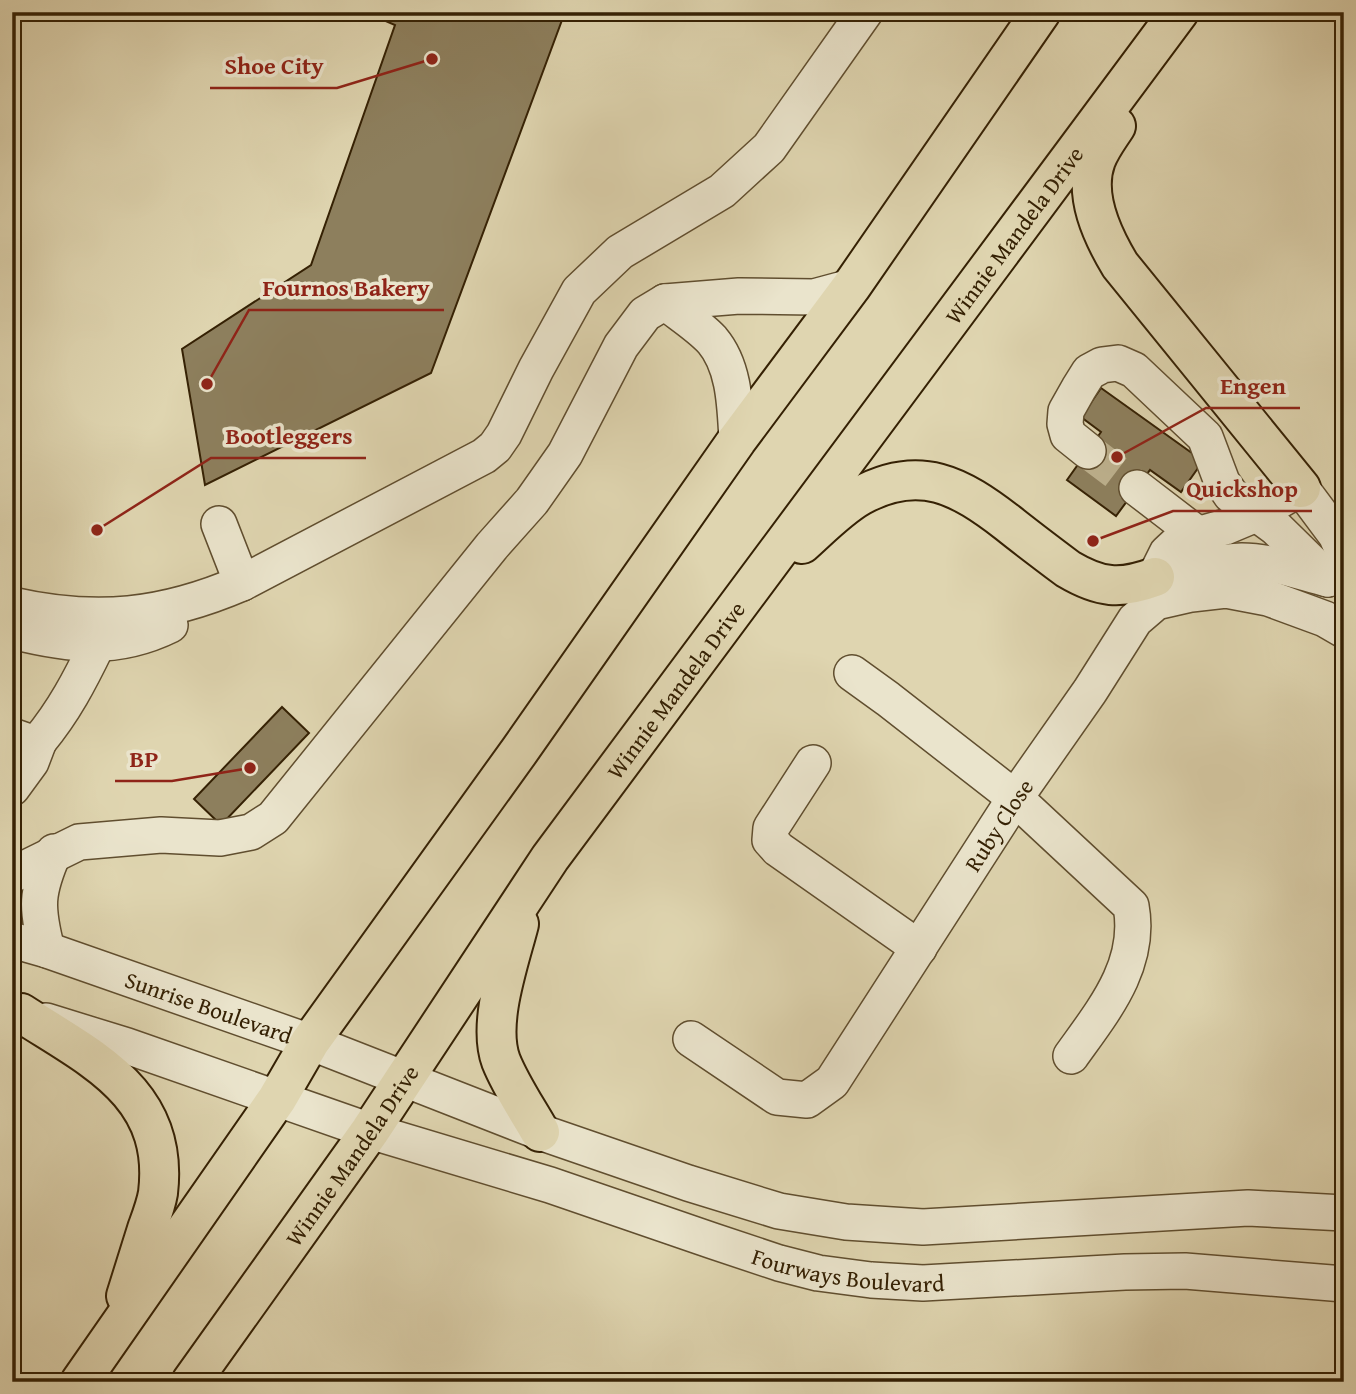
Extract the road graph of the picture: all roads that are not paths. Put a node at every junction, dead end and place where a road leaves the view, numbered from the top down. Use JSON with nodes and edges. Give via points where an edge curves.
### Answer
{"nodes":[{"id":1,"x":864,"y":12,"type":"edge"},
{"id":2,"x":1041,"y":12,"type":"edge"},
{"id":3,"x":1179,"y":12,"type":"edge"},
{"id":4,"x":1188,"y":12,"type":"edge"},
{"id":5,"x":851,"y":287,"type":"junction"},
{"id":6,"x":665,"y":302,"type":"junction"},
{"id":7,"x":737,"y":440,"type":"junction"},
{"id":8,"x":1088,"y":451,"type":"tunnel mouth"},
{"id":9,"x":1137,"y":488,"type":"tunnel mouth"},
{"id":10,"x":1301,"y":488,"type":"junction"},
{"id":11,"x":1256,"y":514,"type":"junction"},
{"id":12,"x":219,"y":524,"type":"dead end"},
{"id":13,"x":1197,"y":534,"type":"junction"},
{"id":14,"x":1339,"y":573,"type":"edge"},
{"id":15,"x":1155,"y":577,"type":"junction"},
{"id":16,"x":754,"y":583,"type":"junction"},
{"id":17,"x":227,"y":589,"type":"junction"},
{"id":18,"x":12,"y":605,"type":"edge"},
{"id":19,"x":1344,"y":630,"type":"edge"},
{"id":20,"x":12,"y":631,"type":"edge"},
{"id":21,"x":97,"y":645,"type":"junction"},
{"id":22,"x":852,"y":673,"type":"dead end"},
{"id":23,"x":26,"y":738,"type":"edge"},
{"id":24,"x":813,"y":763,"type":"dead end"},
{"id":25,"x":12,"y":788,"type":"edge"},
{"id":26,"x":1015,"y":798,"type":"junction"},
{"id":27,"x":54,"y":852,"type":"junction"},
{"id":28,"x":12,"y":875,"type":"edge"},
{"id":29,"x":526,"y":895,"type":"junction"},
{"id":30,"x":12,"y":940,"type":"edge"},
{"id":31,"x":919,"y":948,"type":"junction"},
{"id":32,"x":47,"y":950,"type":"junction"},
{"id":33,"x":17,"y":1012,"type":"edge"},
{"id":34,"x":691,"y":1039,"type":"dead end"},
{"id":35,"x":310,"y":1042,"type":"junction"},
{"id":36,"x":1071,"y":1056,"type":"dead end"},
{"id":37,"x":406,"y":1079,"type":"junction"},
{"id":38,"x":277,"y":1098,"type":"junction"},
{"id":39,"x":370,"y":1131,"type":"junction"},
{"id":40,"x":540,"y":1132,"type":"junction"},
{"id":41,"x":1344,"y":1213,"type":"edge"},
{"id":42,"x":1344,"y":1284,"type":"edge"},
{"id":43,"x":114,"y":1335,"type":"junction"},
{"id":44,"x":79,"y":1382,"type":"edge"},
{"id":45,"x":191,"y":1382,"type":"edge"}],
"edges":[{"from":1,"to":17,"type":"street","via":[[769,148],[722,191],[620,253],[579,290],[495,447],[478,460]]},
{"from":2,"to":5,"type":"main road"},
{"from":3,"to":16,"type":"main road","name":"Winnie Mandela Drive"},
{"from":4,"to":10,"type":"main road","via":[[1174,45],[1101,148],[1092,188],[1096,214],[1120,265]]},
{"from":5,"to":6,"type":"street","via":[[814,297],[739,296]]},
{"from":5,"to":7,"type":"main road"},
{"from":6,"to":7,"type":"street","via":[[713,341],[734,390]]},
{"from":6,"to":27,"type":"street","via":[[645,314],[626,338],[565,454],[532,501],[273,818],[251,832],[220,838],[105,838]]},
{"from":7,"to":35,"type":"main road"},
{"from":8,"to":11,"type":"street","via":[[1068,435],[1066,411],[1089,372],[1118,363],[1134,370],[1205,437],[1222,482]]},
{"from":9,"to":13,"type":"street"},
{"from":10,"to":11,"type":"street"},
{"from":10,"to":14,"type":"street","via":[[1336,535]]},
{"from":11,"to":13,"type":"street"},
{"from":11,"to":14,"type":"street"},
{"from":12,"to":17,"type":"street"},
{"from":13,"to":15,"type":"street","via":[[1174,545]]},
{"from":14,"to":15,"type":"street","via":[[1242,561]]},
{"from":15,"to":16,"type":"main road","via":[[1116,586],[1084,578],[977,499],[940,483],[921,481],[901,482],[858,498]]},
{"from":16,"to":29,"type":"main road","name":"Winnie Mandela Drive"},
{"from":17,"to":18,"type":"street","via":[[144,614],[40,611]]},
{"from":17,"to":21,"type":"street","via":[[160,630]]},
{"from":19,"to":26,"type":"street","name":"Ruby Close","via":[[1268,598],[1226,590],[1156,603],[1135,620]]},
{"from":20,"to":21,"type":"street","via":[[57,642]]},
{"from":21,"to":23,"type":"street","via":[[59,716]]},
{"from":22,"to":26,"type":"street"},
{"from":23,"to":25,"type":"street","via":[[30,762]]},
{"from":24,"to":31,"type":"street","via":[[771,828],[770,840]]},
{"from":26,"to":31,"type":"street","name":"Ruby Close"},
{"from":26,"to":36,"type":"street","via":[[1132,906],[1135,926],[1129,963]]},
{"from":27,"to":28,"type":"street"},
{"from":27,"to":32,"type":"street","via":[[38,900]]},
{"from":29,"to":37,"type":"main road","name":"Winnie Mandela Drive"},
{"from":29,"to":40,"type":"main road","via":[[501,996],[497,1033],[500,1059]]},
{"from":30,"to":32,"type":"street","name":"Sunrise Boulevard"},
{"from":31,"to":34,"type":"street","name":"Ruby Close","via":[[832,1082],[807,1100],[777,1097]]},
{"from":32,"to":35,"type":"street","name":"Sunrise Boulevard"},
{"from":33,"to":38,"type":"street"},
{"from":33,"to":43,"type":"main road","via":[[120,1080],[137,1099],[152,1128],[159,1164],[158,1195]]},
{"from":35,"to":37,"type":"street","name":"Sunrise Boulevard"},
{"from":35,"to":38,"type":"main road"},
{"from":37,"to":39,"type":"main road","name":"Winnie Mandela Drive"},
{"from":37,"to":40,"type":"street","name":"Fourways Boulevard"},
{"from":38,"to":39,"type":"street"},
{"from":38,"to":43,"type":"main road"},
{"from":39,"to":42,"type":"street","name":"Fourways Boulevard","via":[[818,1273],[923,1283],[1185,1270]]},
{"from":39,"to":45,"type":"main road","name":"Winnie Mandela Drive"},
{"from":40,"to":41,"type":"street","name":"Fourways Boulevard","via":[[779,1211],[846,1222],[923,1227],[1248,1208]]},
{"from":43,"to":44,"type":"main road"}]}
